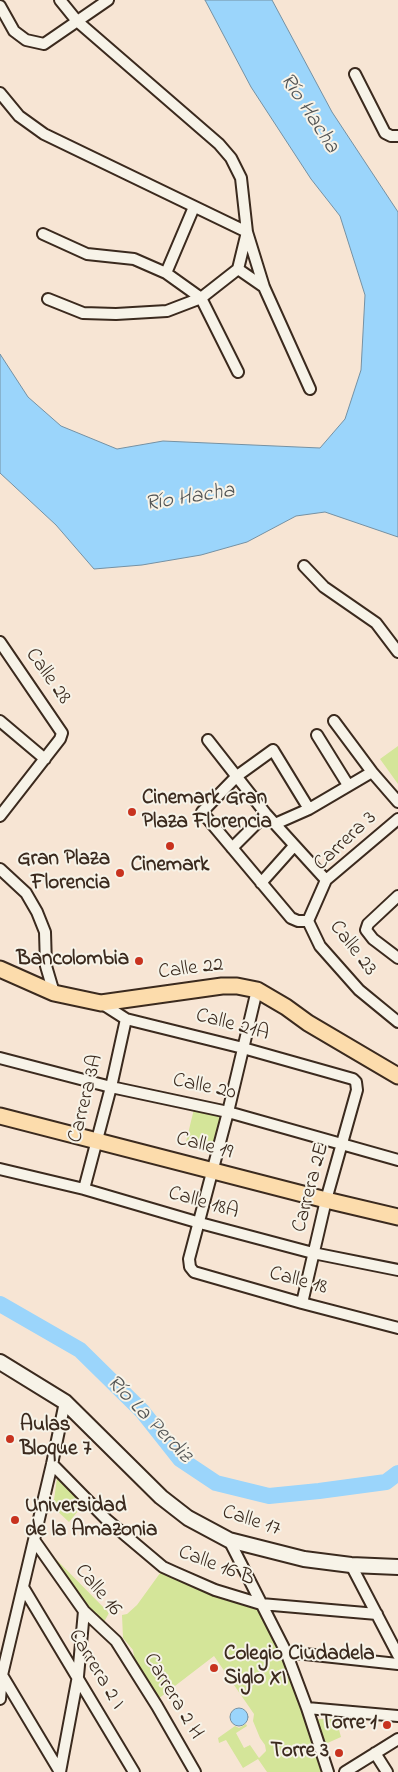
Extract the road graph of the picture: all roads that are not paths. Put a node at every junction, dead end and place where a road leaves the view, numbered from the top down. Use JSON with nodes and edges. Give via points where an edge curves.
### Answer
{"nodes":[{"id":1,"x":60,"y":0,"type":"edge"},
{"id":2,"x":108,"y":0,"type":"edge"},
{"id":3,"x":0,"y":6,"type":"edge"},
{"id":4,"x":77,"y":22,"type":"junction"},
{"id":5,"x":355,"y":74,"type":"dead end"},
{"id":6,"x":0,"y":93,"type":"edge"},
{"id":7,"x":398,"y":136,"type":"edge"},
{"id":8,"x":194,"y":207,"type":"junction"},
{"id":9,"x":247,"y":232,"type":"junction"},
{"id":10,"x":43,"y":234,"type":"dead end"},
{"id":11,"x":238,"y":268,"type":"junction"},
{"id":12,"x":166,"y":272,"type":"junction"},
{"id":13,"x":264,"y":287,"type":"junction"},
{"id":14,"x":201,"y":298,"type":"junction"},
{"id":15,"x":48,"y":299,"type":"dead end"},
{"id":16,"x":238,"y":372,"type":"dead end"},
{"id":17,"x":310,"y":389,"type":"dead end"},
{"id":18,"x":304,"y":566,"type":"dead end"},
{"id":19,"x":0,"y":642,"type":"edge"},
{"id":20,"x":398,"y":652,"type":"edge"},
{"id":21,"x":0,"y":721,"type":"edge"},
{"id":22,"x":334,"y":721,"type":"dead end"},
{"id":23,"x":317,"y":735,"type":"dead end"},
{"id":24,"x":208,"y":740,"type":"dead end"},
{"id":25,"x":45,"y":759,"type":"junction"},
{"id":26,"x":372,"y":772,"type":"junction"},
{"id":27,"x":238,"y":776,"type":"junction"},
{"id":28,"x":348,"y":785,"type":"junction"},
{"id":29,"x":398,"y":802,"type":"edge"},
{"id":30,"x":309,"y":809,"type":"junction"},
{"id":31,"x":266,"y":814,"type":"junction"},
{"id":32,"x":0,"y":816,"type":"edge"},
{"id":33,"x":398,"y":819,"type":"edge"},
{"id":34,"x":275,"y":824,"type":"junction"},
{"id":35,"x":294,"y":846,"type":"junction"},
{"id":36,"x":232,"y":848,"type":"junction"},
{"id":37,"x":0,"y":869,"type":"edge"},
{"id":38,"x":326,"y":880,"type":"junction"},
{"id":39,"x":261,"y":883,"type":"junction"},
{"id":40,"x":398,"y":896,"type":"edge"},
{"id":41,"x":308,"y":921,"type":"junction"},
{"id":42,"x":398,"y":958,"type":"edge"},
{"id":43,"x":46,"y":966,"type":"junction"},
{"id":44,"x":0,"y":970,"type":"edge"},
{"id":45,"x":34,"y":985,"type":"junction"},
{"id":46,"x":257,"y":990,"type":"junction"},
{"id":47,"x":54,"y":993,"type":"junction"},
{"id":48,"x":101,"y":1003,"type":"junction"},
{"id":49,"x":126,"y":1019,"type":"junction"},
{"id":50,"x":398,"y":1022,"type":"edge"},
{"id":51,"x":244,"y":1048,"type":"junction"},
{"id":52,"x":0,"y":1058,"type":"edge"},
{"id":53,"x":398,"y":1076,"type":"edge"},
{"id":54,"x":356,"y":1082,"type":"joint"},
{"id":55,"x":111,"y":1087,"type":"junction"},
{"id":56,"x":228,"y":1112,"type":"junction"},
{"id":57,"x":0,"y":1116,"type":"edge"},
{"id":58,"x":96,"y":1140,"type":"junction"},
{"id":59,"x":343,"y":1143,"type":"junction"},
{"id":60,"x":398,"y":1160,"type":"edge"},
{"id":61,"x":0,"y":1169,"type":"edge"},
{"id":62,"x":212,"y":1171,"type":"junction"},
{"id":63,"x":84,"y":1189,"type":"junction"},
{"id":64,"x":326,"y":1200,"type":"junction"},
{"id":65,"x":398,"y":1217,"type":"edge"},
{"id":66,"x":200,"y":1223,"type":"junction"},
{"id":67,"x":313,"y":1253,"type":"junction"},
{"id":68,"x":398,"y":1270,"type":"edge"},
{"id":69,"x":302,"y":1303,"type":"junction"},
{"id":70,"x":398,"y":1328,"type":"edge"},
{"id":71,"x":0,"y":1362,"type":"edge"},
{"id":72,"x":65,"y":1402,"type":"junction"},
{"id":73,"x":52,"y":1464,"type":"junction"},
{"id":74,"x":34,"y":1540,"type":"junction"},
{"id":75,"x":229,"y":1540,"type":"junction"},
{"id":76,"x":351,"y":1565,"type":"junction"},
{"id":77,"x":398,"y":1567,"type":"edge"},
{"id":78,"x":23,"y":1587,"type":"junction"},
{"id":79,"x":261,"y":1604,"type":"junction"},
{"id":80,"x":84,"y":1611,"type":"junction"},
{"id":81,"x":377,"y":1614,"type":"junction"},
{"id":82,"x":116,"y":1641,"type":"joint"},
{"id":83,"x":286,"y":1652,"type":"junction"},
{"id":84,"x":398,"y":1655,"type":"edge"},
{"id":85,"x":398,"y":1664,"type":"edge"},
{"id":86,"x":2,"y":1675,"type":"junction"},
{"id":87,"x":78,"y":1676,"type":"junction"},
{"id":88,"x":0,"y":1699,"type":"edge"},
{"id":89,"x":307,"y":1708,"type":"junction"},
{"id":90,"x":398,"y":1716,"type":"edge"},
{"id":91,"x":398,"y":1740,"type":"edge"},
{"id":92,"x":375,"y":1753,"type":"junction"},
{"id":93,"x":60,"y":1772,"type":"edge"},
{"id":94,"x":134,"y":1772,"type":"edge"},
{"id":95,"x":195,"y":1772,"type":"edge"},
{"id":96,"x":328,"y":1772,"type":"edge"},
{"id":97,"x":344,"y":1772,"type":"edge"},
{"id":98,"x":387,"y":1772,"type":"edge"}],
"edges":[{"from":1,"to":4,"type":"street"},
{"from":2,"to":4,"type":"street"},
{"from":3,"to":4,"type":"street","via":[[14,31],[26,40],[44,44]]},
{"from":4,"to":9,"type":"street","via":[[232,158],[241,178]]},
{"from":5,"to":7,"type":"street","via":[[385,133]]},
{"from":6,"to":8,"type":"street","via":[[19,116],[44,134]]},
{"from":8,"to":9,"type":"street"},
{"from":8,"to":12,"type":"street"},
{"from":9,"to":11,"type":"street"},
{"from":9,"to":13,"type":"street"},
{"from":10,"to":12,"type":"street","via":[[87,254],[134,259]]},
{"from":11,"to":13,"type":"street"},
{"from":11,"to":14,"type":"street"},
{"from":12,"to":14,"type":"street"},
{"from":13,"to":17,"type":"street"},
{"from":14,"to":15,"type":"street","via":[[167,310],[116,314],[83,313]]},
{"from":14,"to":16,"type":"street"},
{"from":18,"to":20,"type":"street","via":[[324,587],[376,623]]},
{"from":19,"to":25,"type":"street","name":"Calle 28","via":[[62,733]]},
{"from":21,"to":25,"type":"street"},
{"from":22,"to":26,"type":"street"},
{"from":23,"to":28,"type":"street"},
{"from":24,"to":27,"type":"street"},
{"from":25,"to":32,"type":"street"},
{"from":26,"to":28,"type":"street"},
{"from":26,"to":29,"type":"street"},
{"from":27,"to":30,"type":"street","via":[[273,750]]},
{"from":27,"to":31,"type":"street"},
{"from":27,"to":36,"type":"street","name":"Calle 23","via":[[202,812]]},
{"from":28,"to":30,"type":"street"},
{"from":30,"to":34,"type":"street"},
{"from":31,"to":34,"type":"street"},
{"from":31,"to":36,"type":"street"},
{"from":33,"to":38,"type":"street","name":"Carrera 3"},
{"from":34,"to":35,"type":"street"},
{"from":35,"to":38,"type":"street"},
{"from":35,"to":39,"type":"street"},
{"from":36,"to":39,"type":"street","name":"Calle 23"},
{"from":37,"to":43,"type":"street","via":[[26,893],[37,912],[45,932]]},
{"from":38,"to":41,"type":"street","name":"Carrera 3"},
{"from":39,"to":41,"type":"street","name":"Calle 23","via":[[291,918]]},
{"from":40,"to":42,"type":"street","via":[[368,924],[366,930]]},
{"from":41,"to":50,"type":"street","name":"Calle 23","via":[[320,946],[352,983]]},
{"from":43,"to":45,"type":"street"},
{"from":43,"to":47,"type":"street"},
{"from":44,"to":45,"type":"main road","name":"Calle 22"},
{"from":45,"to":47,"type":"main road","name":"Calle 22"},
{"from":46,"to":48,"type":"main road","name":"Calle 22","via":[[222,986]]},
{"from":46,"to":51,"type":"street"},
{"from":46,"to":53,"type":"main road","name":"Calle 22"},
{"from":47,"to":48,"type":"main road","name":"Calle 22"},
{"from":48,"to":49,"type":"street","name":"Calle 21A"},
{"from":49,"to":51,"type":"street","name":"Calle 21A"},
{"from":49,"to":55,"type":"street","name":"Carrera 3A"},
{"from":51,"to":54,"type":"street","name":"Calle 21A"},
{"from":51,"to":56,"type":"street"},
{"from":52,"to":55,"type":"street","name":"Calle 20"},
{"from":54,"to":59,"type":"street","name":"Carrera 2E","via":[[357,1090]]},
{"from":55,"to":56,"type":"street","name":"Calle 20"},
{"from":55,"to":58,"type":"street","name":"Carrera 3A"},
{"from":56,"to":59,"type":"street","name":"Calle 20"},
{"from":56,"to":62,"type":"street"},
{"from":57,"to":58,"type":"main road","name":"Calle 19"},
{"from":58,"to":62,"type":"main road","name":"Calle 19"},
{"from":58,"to":63,"type":"street","name":"Carrera 3A"},
{"from":59,"to":60,"type":"street","name":"Calle 20"},
{"from":59,"to":64,"type":"street","name":"Carrera 2E"},
{"from":61,"to":63,"type":"street","name":"Calle 18A"},
{"from":62,"to":64,"type":"main road","name":"Calle 19"},
{"from":62,"to":66,"type":"street"},
{"from":63,"to":66,"type":"street","name":"Calle 18A"},
{"from":64,"to":65,"type":"main road","name":"Calle 19"},
{"from":64,"to":67,"type":"street","name":"Carrera 2E"},
{"from":66,"to":67,"type":"street","name":"Calle 18A"},
{"from":66,"to":69,"type":"street","name":"Calle 18","via":[[189,1259],[194,1272]]},
{"from":67,"to":68,"type":"street","name":"Calle 18A"},
{"from":67,"to":69,"type":"street","name":"Carrera 2E"},
{"from":69,"to":70,"type":"street","name":"Calle 18"},
{"from":71,"to":72,"type":"main road","name":"Calle 17"},
{"from":72,"to":73,"type":"street"},
{"from":72,"to":75,"type":"main road","name":"Calle 17","via":[[162,1497],[188,1518]]},
{"from":73,"to":74,"type":"street"},
{"from":73,"to":79,"type":"street","name":"Calle 16 B","via":[[106,1519],[163,1567],[215,1590]]},
{"from":74,"to":78,"type":"street"},
{"from":74,"to":80,"type":"street","name":"Calle 16"},
{"from":75,"to":76,"type":"main road","name":"Calle 17","via":[[304,1559]]},
{"from":75,"to":79,"type":"street"},
{"from":76,"to":77,"type":"main road","name":"Calle 17"},
{"from":76,"to":81,"type":"street"},
{"from":78,"to":86,"type":"street"},
{"from":78,"to":87,"type":"street","name":"Carrera 2 I"},
{"from":79,"to":81,"type":"street","name":"Calle 16 B"},
{"from":79,"to":83,"type":"street"},
{"from":80,"to":82,"type":"street","name":"Calle 16"},
{"from":80,"to":87,"type":"street"},
{"from":81,"to":84,"type":"street"},
{"from":82,"to":95,"type":"street","name":"Carrera 2 H"},
{"from":83,"to":85,"type":"street"},
{"from":83,"to":89,"type":"street"},
{"from":86,"to":88,"type":"street"},
{"from":86,"to":93,"type":"street"},
{"from":87,"to":93,"type":"street"},
{"from":87,"to":94,"type":"street","name":"Carrera 2 I"},
{"from":89,"to":90,"type":"street"},
{"from":89,"to":96,"type":"street"},
{"from":91,"to":92,"type":"street"},
{"from":92,"to":97,"type":"street"},
{"from":92,"to":98,"type":"street"}]}
